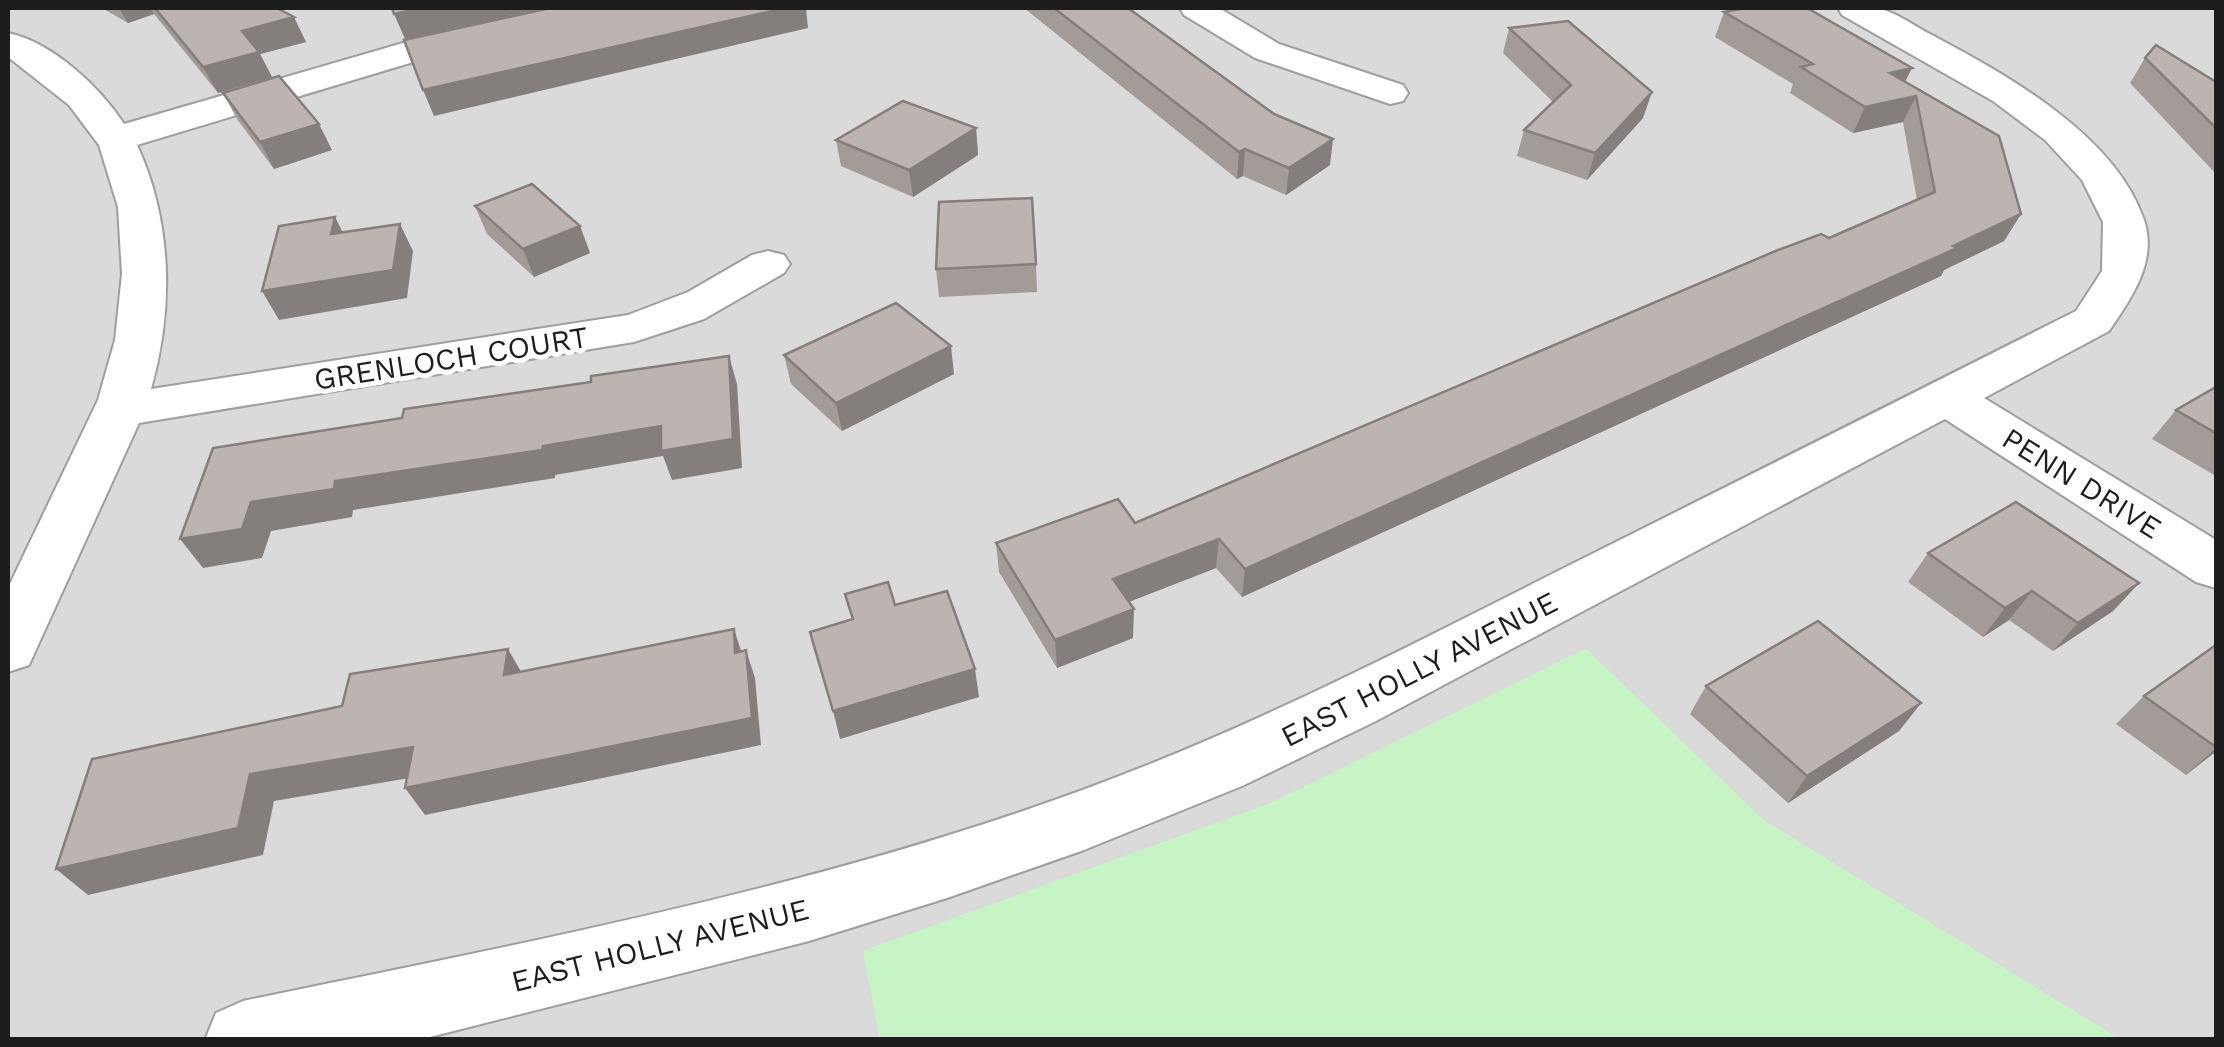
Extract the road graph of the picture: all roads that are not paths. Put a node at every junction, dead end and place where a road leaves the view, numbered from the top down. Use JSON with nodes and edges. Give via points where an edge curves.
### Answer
{"nodes":[{"id":1,"x":604,"y":8,"type":"edge"},
{"id":2,"x":1196,"y":8,"type":"edge"},
{"id":3,"x":1854,"y":8,"type":"edge"},
{"id":4,"x":8,"y":42,"type":"edge"},
{"id":5,"x":1390,"y":93,"type":"dead end"},
{"id":6,"x":115,"y":140,"type":"junction"},
{"id":7,"x":768,"y":264,"type":"dead end"},
{"id":8,"x":1948,"y":398,"type":"junction"},
{"id":9,"x":119,"y":410,"type":"junction"},
{"id":10,"x":2216,"y":568,"type":"edge"},
{"id":11,"x":8,"y":648,"type":"edge"},
{"id":12,"x":243,"y":1040,"type":"edge"}],
"edges":[{"from":1,"to":6,"type":"street","via":[[409,51]]},
{"from":2,"to":5,"type":"street","via":[[1266,51]]},
{"from":3,"to":8,"type":"street","name":"EAST HOLLY AVENUE","via":[[2044,110],[2108,168],[2136,216],[2137,265],[2114,304]]},
{"from":4,"to":6,"type":"street","via":[[85,100]]},
{"from":6,"to":9,"type":"street","via":[[132,186],[143,262],[140,334]]},
{"from":7,"to":9,"type":"street","name":"GRENLOCH COURT","via":[[718,297],[634,328]]},
{"from":8,"to":10,"type":"street","name":"PENN DRIVE"},
{"from":8,"to":12,"type":"street","name":"EAST HOLLY AVENUE","via":[[1276,742],[1144,798],[910,881],[736,928]]},
{"from":9,"to":11,"type":"street"}]}
